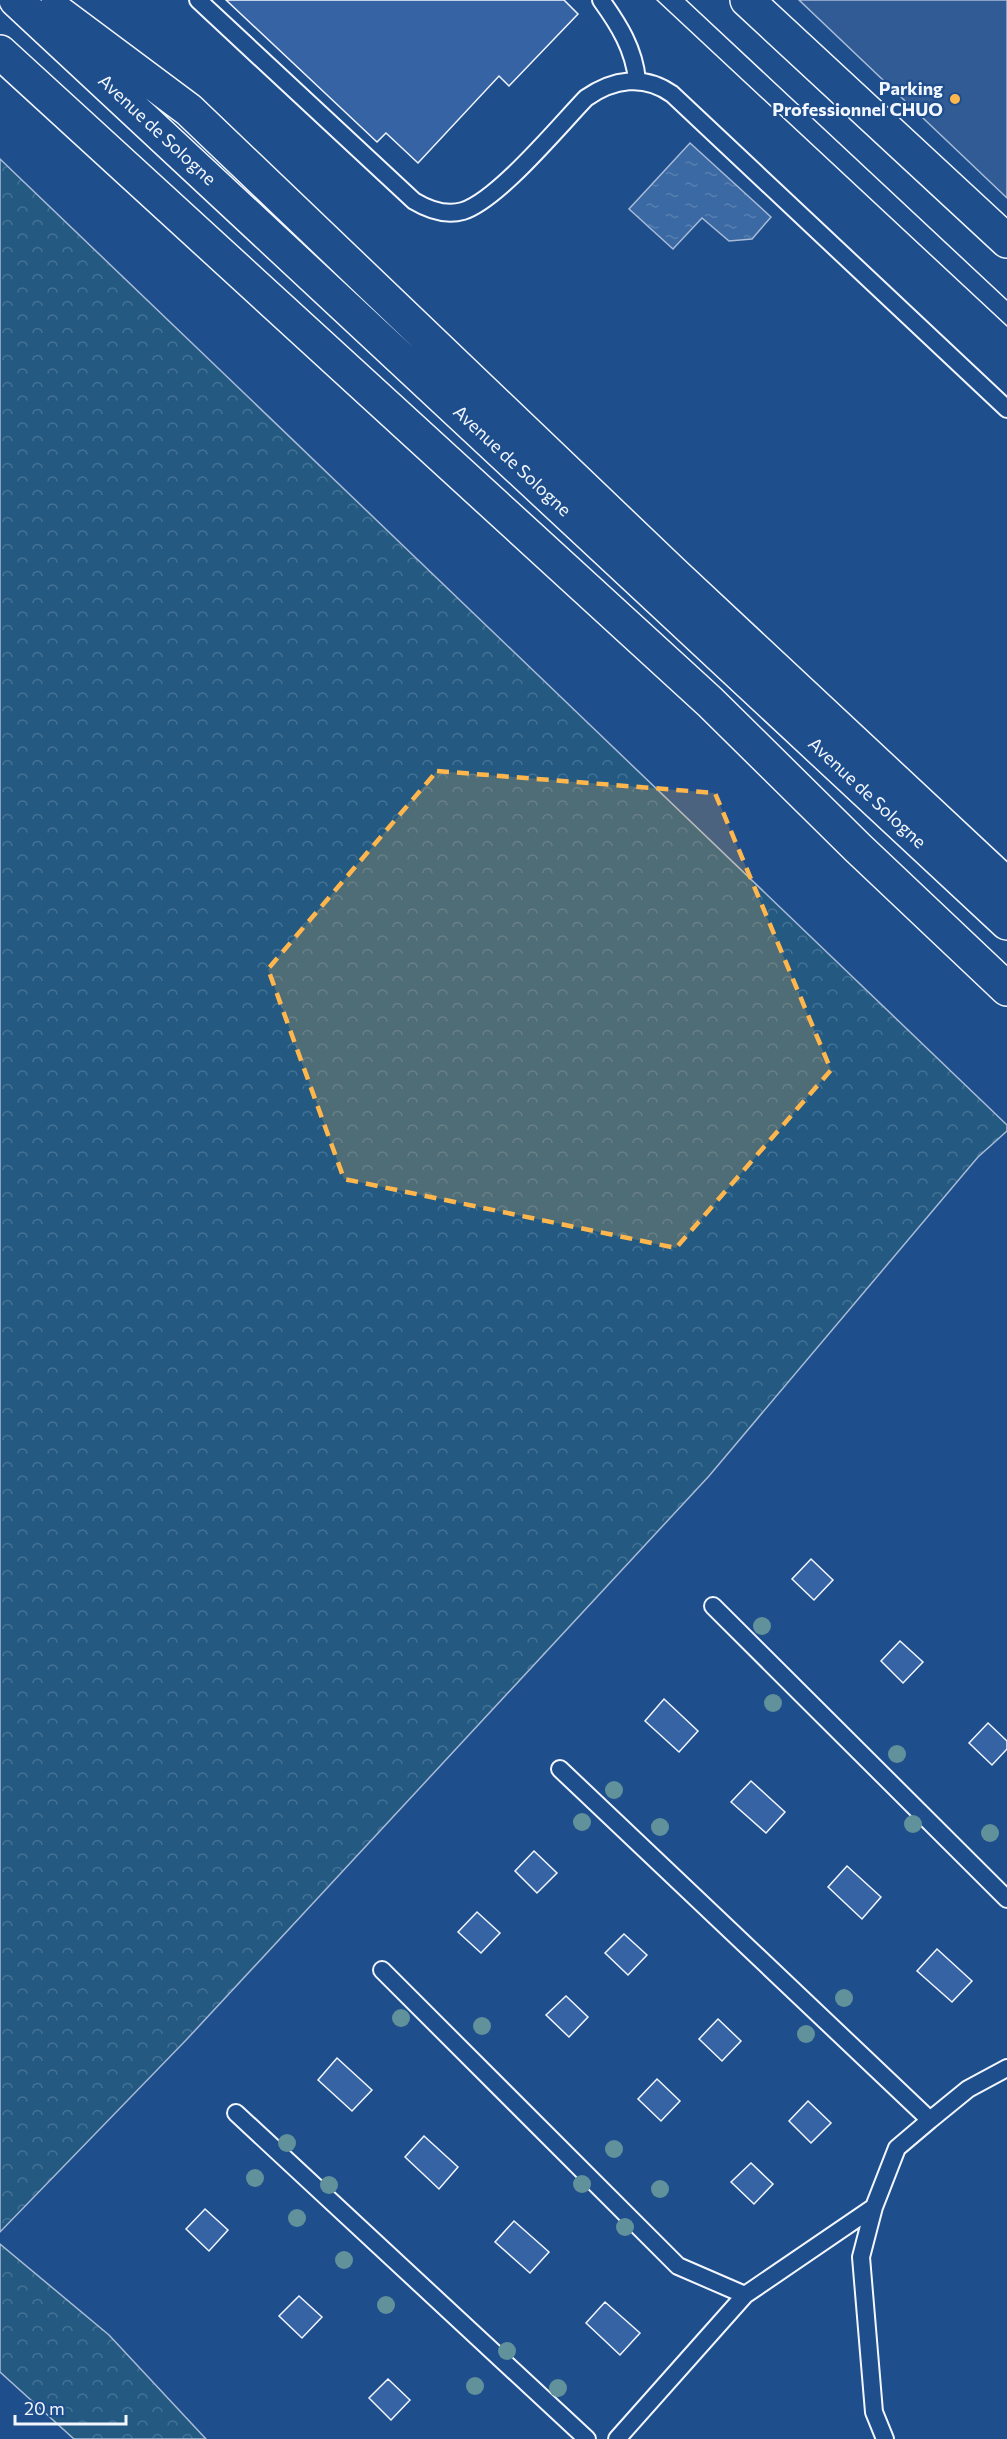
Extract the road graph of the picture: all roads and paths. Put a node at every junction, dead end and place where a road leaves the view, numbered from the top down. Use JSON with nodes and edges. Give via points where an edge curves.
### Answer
{"nodes":[{"id":1,"x":16,"y":0,"type":"edge"},
{"id":2,"x":41,"y":0,"type":"edge"},
{"id":3,"x":198,"y":0,"type":"edge"},
{"id":4,"x":601,"y":0,"type":"edge"},
{"id":5,"x":747,"y":0,"type":"edge"},
{"id":6,"x":0,"y":52,"type":"edge"},
{"id":7,"x":637,"y":80,"type":"junction"},
{"id":8,"x":1007,"y":241,"type":"edge"},
{"id":9,"x":1007,"y":409,"type":"edge"},
{"id":10,"x":858,"y":848,"type":"junction"},
{"id":11,"x":1007,"y":885,"type":"edge"},
{"id":12,"x":1007,"y":923,"type":"edge"},
{"id":13,"x":1007,"y":989,"type":"edge"},
{"id":14,"x":1007,"y":1007,"type":"edge"},
{"id":15,"x":713,"y":1606,"type":"dead end"},
{"id":16,"x":560,"y":1769,"type":"dead end"},
{"id":17,"x":1007,"y":1899,"type":"edge"},
{"id":18,"x":382,"y":1970,"type":"dead end"},
{"id":19,"x":1007,"y":2068,"type":"edge"},
{"id":20,"x":237,"y":2114,"type":"dead end"},
{"id":21,"x":930,"y":2120,"type":"junction"},
{"id":22,"x":874,"y":2207,"type":"junction"},
{"id":23,"x":745,"y":2295,"type":"junction"},
{"id":24,"x":587,"y":2439,"type":"edge"},
{"id":25,"x":617,"y":2439,"type":"edge"},
{"id":26,"x":885,"y":2439,"type":"edge"}],
"edges":[{"from":1,"to":12,"type":"main road","name":"Avenue de Sologne"},
{"from":2,"to":11,"type":"main road","via":[[189,110]]},
{"from":3,"to":7,"type":"lane","via":[[414,201],[436,212],[462,211],[486,200],[586,98],[607,86]]},
{"from":4,"to":7,"type":"lane","via":[[624,35]]},
{"from":5,"to":8,"type":"main road"},
{"from":6,"to":10,"type":"main road","via":[[701,693]]},
{"from":7,"to":9,"type":"lane","via":[[660,85],[672,94]]},
{"from":10,"to":13,"type":"main road"},
{"from":10,"to":14,"type":"main road"},
{"from":15,"to":17,"type":"lane"},
{"from":16,"to":21,"type":"lane"},
{"from":18,"to":23,"type":"lane","via":[[678,2266]]},
{"from":19,"to":21,"type":"lane","via":[[968,2089]]},
{"from":20,"to":24,"type":"lane"},
{"from":21,"to":22,"type":"lane","via":[[897,2148]]},
{"from":22,"to":23,"type":"lane"},
{"from":22,"to":26,"type":"lane","via":[[861,2257],[874,2412]]},
{"from":23,"to":25,"type":"lane"}]}
